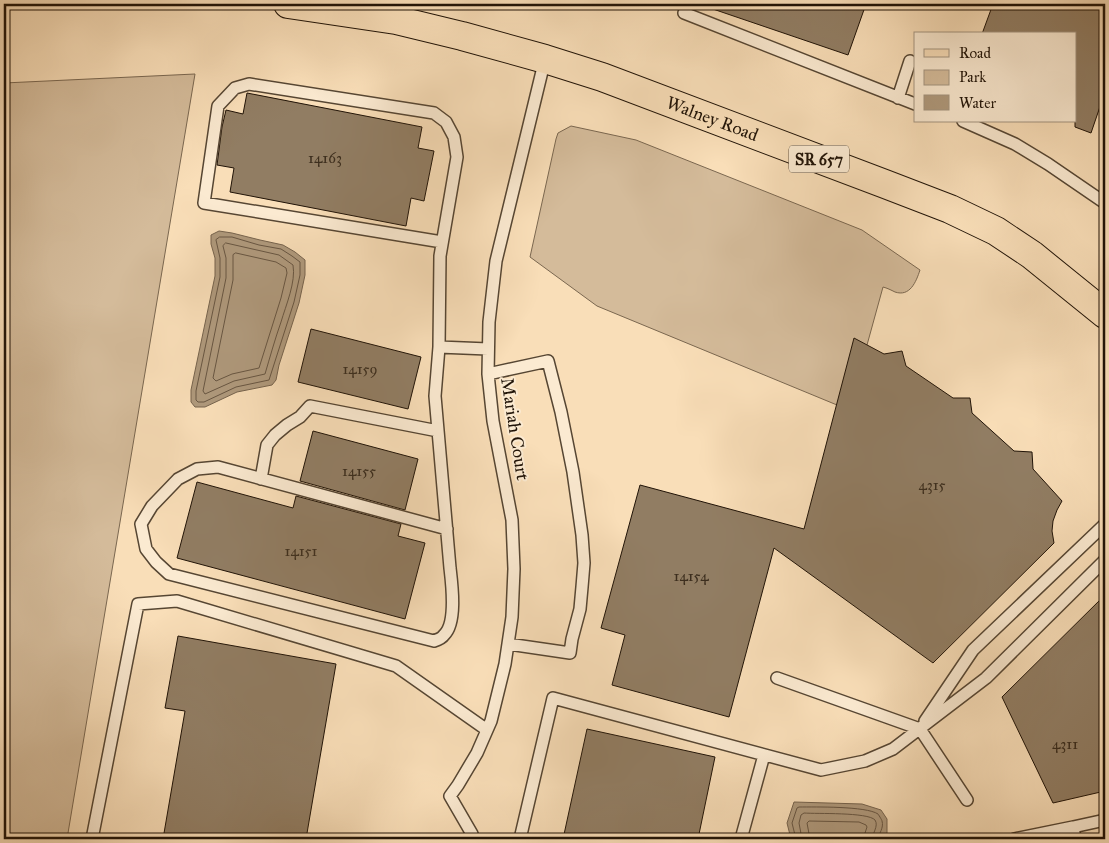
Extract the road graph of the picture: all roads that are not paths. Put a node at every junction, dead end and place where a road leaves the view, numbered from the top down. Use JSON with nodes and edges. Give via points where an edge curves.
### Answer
{"nodes":[{"id":1,"x":288,"y":4,"type":"edge"},
{"id":2,"x":684,"y":13,"type":"dead end"},
{"id":3,"x":545,"y":59,"type":"junction"},
{"id":4,"x":910,"y":60,"type":"dead end"},
{"id":5,"x":898,"y":98,"type":"junction"},
{"id":6,"x":914,"y":104,"type":"edge"},
{"id":7,"x":965,"y":122,"type":"edge"},
{"id":8,"x":1105,"y":203,"type":"edge"},
{"id":9,"x":442,"y":242,"type":"junction"},
{"id":10,"x":1105,"y":314,"type":"edge"},
{"id":11,"x":439,"y":347,"type":"junction"},
{"id":12,"x":488,"y":349,"type":"junction"},
{"id":13,"x":488,"y":374,"type":"junction"},
{"id":14,"x":438,"y":431,"type":"junction"},
{"id":15,"x":261,"y":479,"type":"junction"},
{"id":16,"x":1105,"y":525,"type":"edge"},
{"id":17,"x":447,"y":529,"type":"junction"},
{"id":18,"x":1105,"y":560,"type":"edge"},
{"id":19,"x":508,"y":644,"type":"junction"},
{"id":20,"x":777,"y":678,"type":"dead end"},
{"id":21,"x":920,"y":729,"type":"junction"},
{"id":22,"x":487,"y":730,"type":"junction"},
{"id":23,"x":764,"y":755,"type":"junction"},
{"id":24,"x":967,"y":800,"type":"dead end"},
{"id":25,"x":1105,"y":820,"type":"edge"},
{"id":26,"x":1073,"y":827,"type":"junction"},
{"id":27,"x":92,"y":839,"type":"edge"},
{"id":28,"x":471,"y":839,"type":"edge"},
{"id":29,"x":520,"y":839,"type":"edge"},
{"id":30,"x":741,"y":839,"type":"edge"},
{"id":31,"x":1014,"y":839,"type":"edge"},
{"id":32,"x":1075,"y":839,"type":"edge"}],
"edges":[{"from":1,"to":3,"type":"main road","name":"Walney Road","number":"SR 657","via":[[396,20]]},
{"from":2,"to":5,"type":"lane"},
{"from":3,"to":10,"type":"main road","name":"Walney Road","number":"SR 657","via":[[611,80],[950,209],[996,231],[1032,255]]},
{"from":3,"to":12,"type":"lane","name":"Mariah Court","via":[[496,261]]},
{"from":4,"to":5,"type":"lane"},
{"from":5,"to":6,"type":"lane"},
{"from":7,"to":8,"type":"lane","via":[[1015,144]]},
{"from":9,"to":9,"type":"lane","via":[[457,157],[454,137],[446,122],[434,113],[249,84],[235,88],[218,106],[204,203]]},
{"from":9,"to":11,"type":"lane"},
{"from":11,"to":12,"type":"lane"},
{"from":11,"to":14,"type":"lane","via":[[435,396]]},
{"from":12,"to":13,"type":"lane","name":"Mariah Court"},
{"from":13,"to":19,"type":"lane","name":"Mariah Court","via":[[493,421],[512,520],[514,569]]},
{"from":13,"to":19,"type":"lane","via":[[548,361],[561,412],[583,544],[580,609],[570,653]]},
{"from":14,"to":15,"type":"lane","via":[[310,406],[267,445]]},
{"from":14,"to":17,"type":"lane"},
{"from":15,"to":17,"type":"lane"},
{"from":15,"to":17,"type":"lane","via":[[218,467],[198,469],[178,480],[152,506],[141,524],[146,549],[169,574],[434,641],[445,635],[452,622]]},
{"from":16,"to":21,"type":"lane","via":[[973,650]]},
{"from":18,"to":21,"type":"lane","via":[[986,678]]},
{"from":19,"to":22,"type":"lane","name":"Mariah Court"},
{"from":20,"to":21,"type":"lane"},
{"from":21,"to":23,"type":"lane","via":[[893,749],[865,761],[821,770]]},
{"from":21,"to":24,"type":"lane"},
{"from":22,"to":27,"type":"lane","via":[[396,666],[177,601],[138,604]]},
{"from":22,"to":28,"type":"lane","name":"Mariah Court","via":[[477,753],[450,796],[472,834]]},
{"from":23,"to":29,"type":"lane","via":[[553,698]]},
{"from":23,"to":30,"type":"lane"},
{"from":25,"to":26,"type":"lane"},
{"from":26,"to":31,"type":"lane"},
{"from":26,"to":32,"type":"lane"}]}
